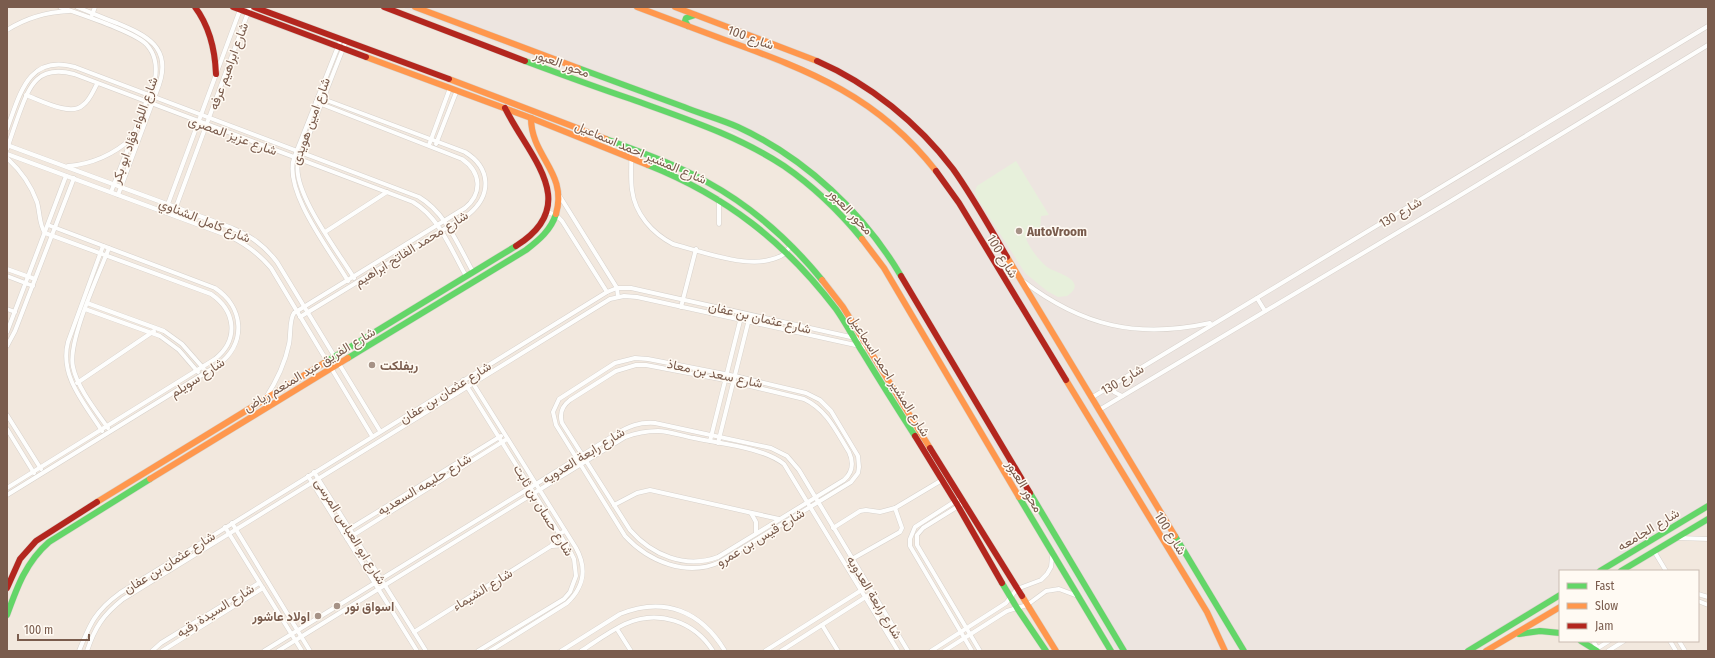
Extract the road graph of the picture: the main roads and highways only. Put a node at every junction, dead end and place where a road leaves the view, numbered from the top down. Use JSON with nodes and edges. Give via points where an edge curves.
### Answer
{"nodes":[{"id":1,"x":195,"y":7,"type":"edge"},
{"id":2,"x":233,"y":7,"type":"edge"},
{"id":3,"x":254,"y":7,"type":"edge"},
{"id":4,"x":384,"y":7,"type":"edge"},
{"id":5,"x":417,"y":7,"type":"edge"},
{"id":6,"x":637,"y":7,"type":"edge"},
{"id":7,"x":675,"y":7,"type":"edge"},
{"id":8,"x":241,"y":8,"type":"edge"},
{"id":9,"x":249,"y":10,"type":"edge"},
{"id":10,"x":695,"y":15,"type":"junction"},
{"id":11,"x":688,"y":26,"type":"junction"},
{"id":12,"x":740,"y":31,"type":"junction"},
{"id":13,"x":732,"y":42,"type":"junction"},
{"id":14,"x":216,"y":74,"type":"road end"},
{"id":15,"x":505,"y":108,"type":"junction"},
{"id":16,"x":531,"y":118,"type":"junction"},
{"id":17,"x":556,"y":181,"type":"junction"},
{"id":18,"x":548,"y":184,"type":"junction"},
{"id":19,"x":1082,"y":382,"type":"junction"},
{"id":20,"x":1070,"y":389,"type":"junction"},
{"id":21,"x":1109,"y":428,"type":"junction"},
{"id":22,"x":1098,"y":435,"type":"junction"},
{"id":23,"x":1155,"y":504,"type":"junction"},
{"id":24,"x":1708,"y":506,"type":"edge"},
{"id":25,"x":1144,"y":511,"type":"junction"},
{"id":26,"x":1161,"y":514,"type":"junction"},
{"id":27,"x":1708,"y":519,"type":"edge"},
{"id":28,"x":1150,"y":521,"type":"junction"},
{"id":29,"x":1602,"y":570,"type":"edge"},
{"id":30,"x":1623,"y":570,"type":"edge"},
{"id":31,"x":7,"y":588,"type":"edge"},
{"id":32,"x":1559,"y":596,"type":"edge"},
{"id":33,"x":1559,"y":608,"type":"edge"},
{"id":34,"x":7,"y":615,"type":"edge"},
{"id":35,"x":1559,"y":633,"type":"edge"},
{"id":36,"x":1508,"y":638,"type":"junction"},
{"id":37,"x":1583,"y":642,"type":"edge"},
{"id":38,"x":1120,"y":644,"type":"junction"},
{"id":39,"x":1598,"y":650,"type":"edge"},
{"id":40,"x":1046,"y":651,"type":"edge"},
{"id":41,"x":1056,"y":651,"type":"edge"},
{"id":42,"x":1111,"y":651,"type":"edge"},
{"id":43,"x":1124,"y":651,"type":"edge"},
{"id":44,"x":1130,"y":651,"type":"edge"},
{"id":45,"x":1225,"y":651,"type":"edge"},
{"id":46,"x":1244,"y":651,"type":"edge"},
{"id":47,"x":1468,"y":651,"type":"edge"},
{"id":48,"x":1486,"y":651,"type":"edge"}],
"edges":[{"from":1,"to":14,"type":"main road","via":[[203,18],[212,40]]},
{"from":2,"to":8,"type":"main road","name":"شارع المشير احمد اسماعيل"},
{"from":3,"to":41,"type":"main road","name":"شارع المشير احمد اسماعيل","via":[[472,87],[678,168],[724,192],[744,206],[795,249],[829,287],[870,348]]},
{"from":4,"to":42,"type":"main road","name":"محور العبور","via":[[719,132],[768,156],[812,187],[851,225],[884,268]]},
{"from":5,"to":38,"type":"main road","name":"محور العبور","via":[[737,126],[785,153],[829,187],[860,218],[890,257]]},
{"from":6,"to":11,"type":"main road","name":"شارع 100"},
{"from":7,"to":10,"type":"main road","name":"شارع 100"},
{"from":8,"to":9,"type":"main road","name":"شارع المشير احمد اسماعيل"},
{"from":9,"to":15,"type":"main road","name":"شارع المشير احمد اسماعيل"},
{"from":10,"to":11,"type":"main road","via":[[687,17],[685,21]]},
{"from":10,"to":12,"type":"main road","name":"شارع 100"},
{"from":11,"to":13,"type":"main road","name":"شارع 100"},
{"from":12,"to":13,"type":"main road","via":[[742,40]]},
{"from":12,"to":19,"type":"main road","name":"شارع 100","via":[[838,71],[902,116],[933,146],[952,170]]},
{"from":13,"to":20,"type":"main road","name":"شارع 100","via":[[799,67],[836,85],[881,116],[910,142],[945,182]]},
{"from":15,"to":16,"type":"main road","name":"شارع المشير احمد اسماعيل"},
{"from":15,"to":18,"type":"main road","name":"شارع الفريق عبد المنعم رياض"},
{"from":16,"to":17,"type":"main road","name":"شارع الفريق عبد المنعم رياض","via":[[533,140]]},
{"from":16,"to":40,"type":"main road","name":"شارع المشير احمد اسماعيل","via":[[674,175],[719,199],[739,213],[783,254],[791,257],[826,296]]},
{"from":17,"to":18,"type":"main road"},
{"from":17,"to":34,"type":"main road","name":"شارع الفريق عبد المنعم رياض","via":[[559,194],[556,215],[546,234],[537,242],[49,542],[34,555],[23,571]]},
{"from":18,"to":31,"type":"main road","name":"شارع الفريق عبد المنعم رياض","via":[[547,212],[541,225],[530,236],[43,535],[22,555]]},
{"from":19,"to":20,"type":"main road"},
{"from":19,"to":21,"type":"main road","name":"شارع 100"},
{"from":20,"to":22,"type":"main road","name":"شارع 100"},
{"from":21,"to":22,"type":"main road","via":[[1105,434]]},
{"from":21,"to":23,"type":"main road","name":"شارع 100"},
{"from":22,"to":25,"type":"main road","name":"شارع 100"},
{"from":23,"to":25,"type":"main road"},
{"from":23,"to":26,"type":"main road","name":"شارع 100"},
{"from":24,"to":29,"type":"main road","name":"شارع الجامعه"},
{"from":25,"to":28,"type":"main road","name":"شارع 100"},
{"from":26,"to":28,"type":"main road"},
{"from":26,"to":46,"type":"main road","name":"شارع 100"},
{"from":27,"to":30,"type":"main road","name":"شارع الجامعه"},
{"from":28,"to":45,"type":"main road","name":"شارع 100","via":[[1207,612]]},
{"from":32,"to":47,"type":"main road"},
{"from":33,"to":36,"type":"main road"},
{"from":35,"to":36,"type":"main road","via":[[1530,631]]},
{"from":36,"to":48,"type":"main road"},
{"from":37,"to":39,"type":"main road"},
{"from":38,"to":43,"type":"main road","name":"محور العبور"},
{"from":38,"to":44,"type":"main road"}]}
